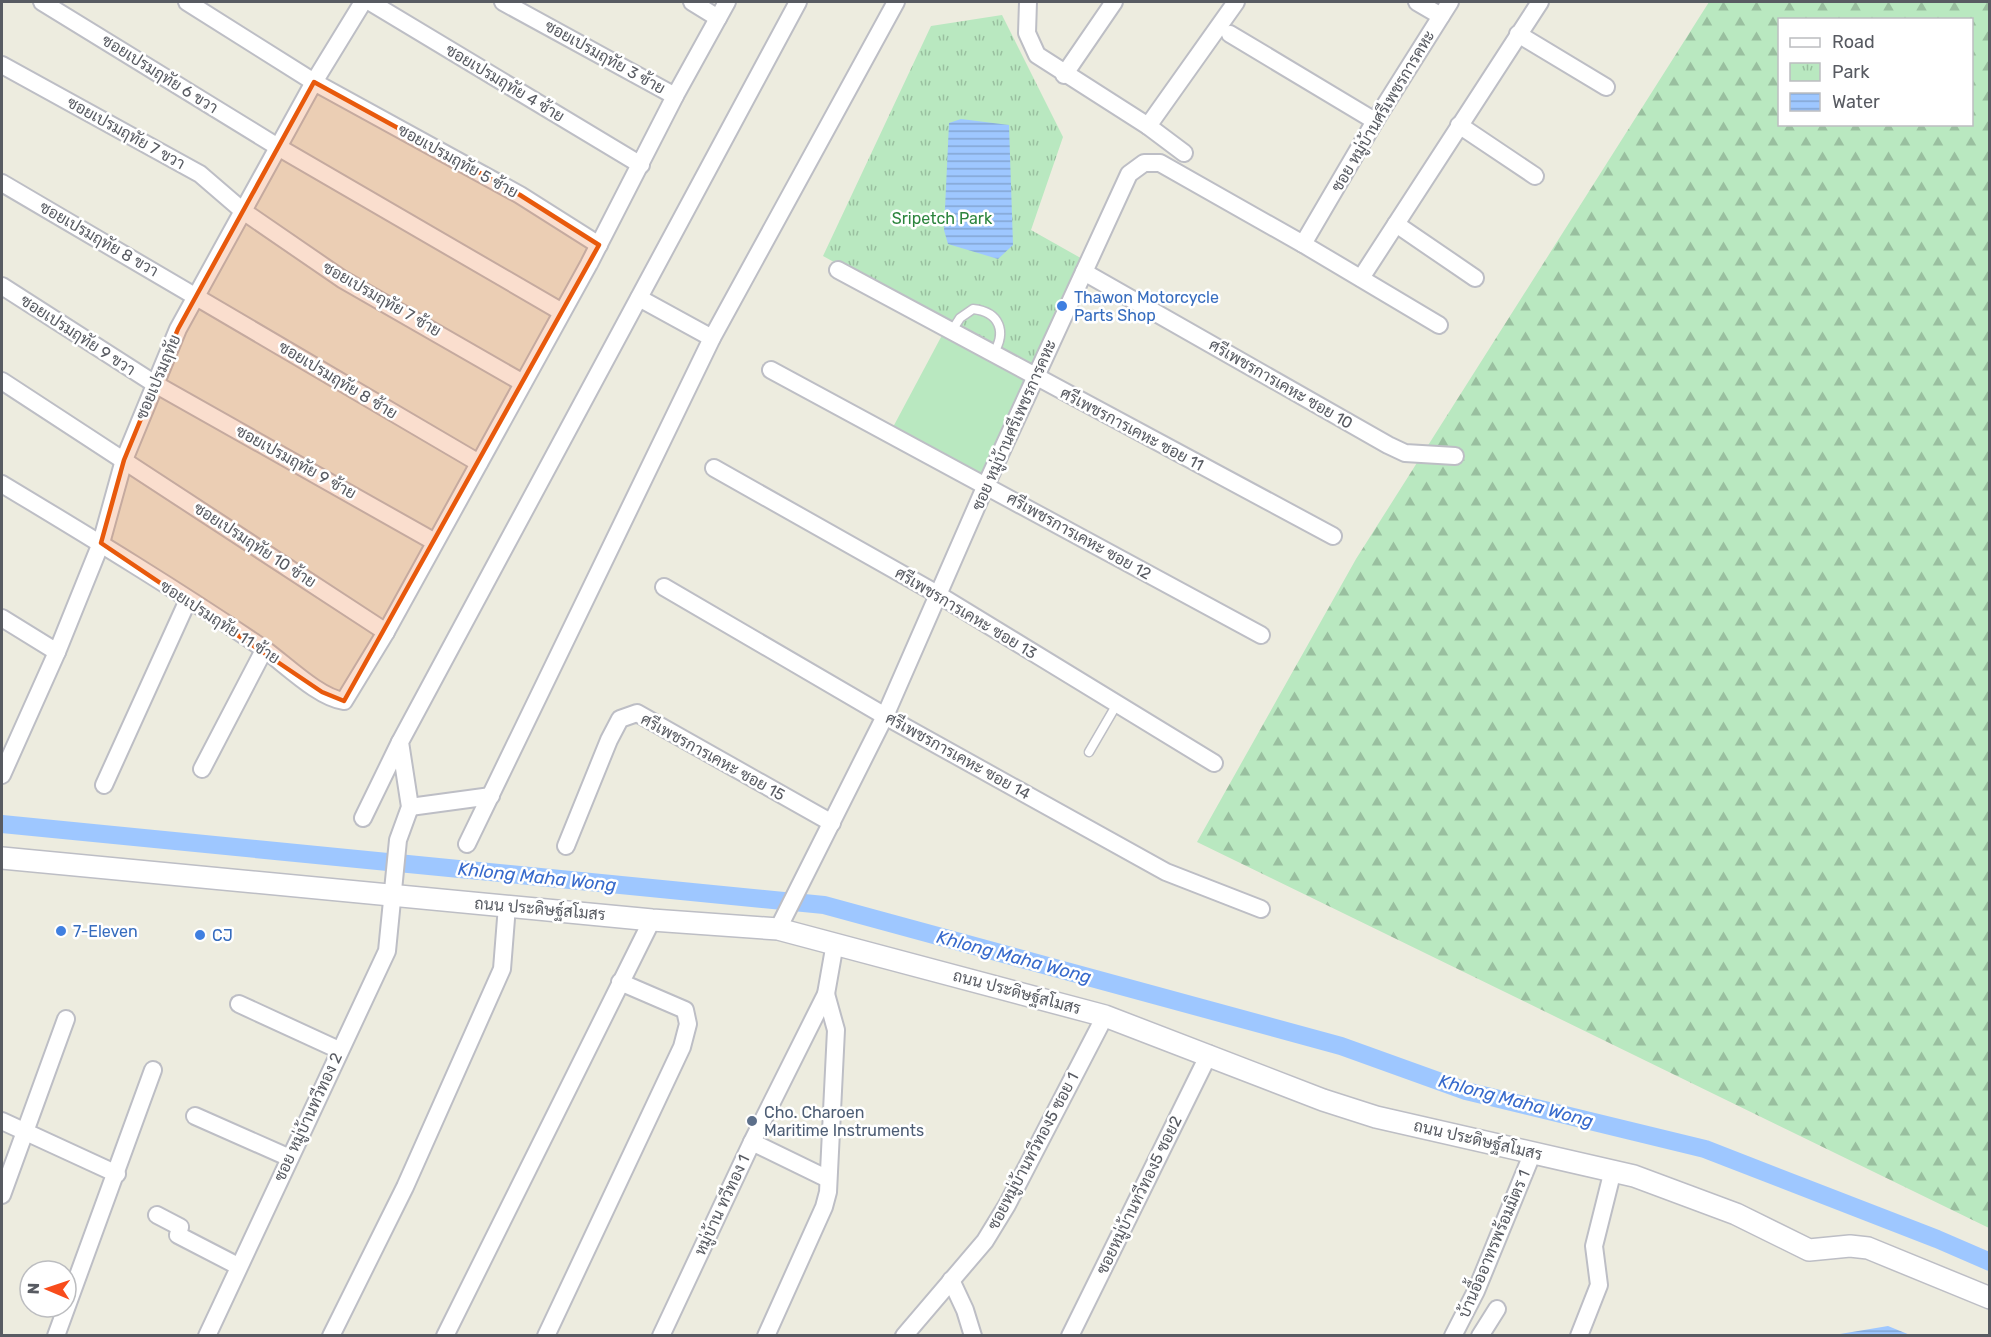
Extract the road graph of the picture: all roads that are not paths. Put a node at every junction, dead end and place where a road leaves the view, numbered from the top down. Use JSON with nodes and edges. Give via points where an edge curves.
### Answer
{"nodes":[{"id":1,"x":42,"y":2,"type":"edge"},
{"id":2,"x":187,"y":2,"type":"edge"},
{"id":3,"x":363,"y":2,"type":"edge"},
{"id":4,"x":370,"y":2,"type":"edge"},
{"id":5,"x":503,"y":2,"type":"edge"},
{"id":6,"x":692,"y":2,"type":"edge"},
{"id":7,"x":727,"y":2,"type":"edge"},
{"id":8,"x":798,"y":2,"type":"edge"},
{"id":9,"x":896,"y":2,"type":"edge"},
{"id":10,"x":1028,"y":2,"type":"edge"},
{"id":11,"x":1114,"y":2,"type":"edge"},
{"id":12,"x":1236,"y":2,"type":"edge"},
{"id":13,"x":1417,"y":2,"type":"edge"},
{"id":14,"x":1450,"y":2,"type":"edge"},
{"id":15,"x":1540,"y":2,"type":"edge"},
{"id":16,"x":1441,"y":16,"type":"junction"},
{"id":17,"x":718,"y":18,"type":"junction"},
{"id":18,"x":1230,"y":34,"type":"dead end"},
{"id":19,"x":1518,"y":34,"type":"junction"},
{"id":20,"x":2,"y":65,"type":"edge"},
{"id":21,"x":1064,"y":75,"type":"junction"},
{"id":22,"x":314,"y":82,"type":"junction"},
{"id":23,"x":1606,"y":87,"type":"dead end"},
{"id":24,"x":675,"y":96,"type":"junction"},
{"id":25,"x":1375,"y":121,"type":"junction"},
{"id":26,"x":1459,"y":125,"type":"junction"},
{"id":27,"x":1148,"y":126,"type":"junction"},
{"id":28,"x":278,"y":147,"type":"junction"},
{"id":29,"x":1184,"y":153,"type":"dead end"},
{"id":30,"x":641,"y":165,"type":"junction"},
{"id":31,"x":1535,"y":176,"type":"dead end"},
{"id":32,"x":2,"y":183,"type":"edge"},
{"id":33,"x":243,"y":211,"type":"junction"},
{"id":34,"x":1396,"y":224,"type":"junction"},
{"id":35,"x":1303,"y":244,"type":"junction"},
{"id":36,"x":598,"y":245,"type":"junction"},
{"id":37,"x":838,"y":270,"type":"dead end"},
{"id":38,"x":1084,"y":272,"type":"junction"},
{"id":39,"x":1361,"y":278,"type":"junction"},
{"id":40,"x":1475,"y":278,"type":"dead end"},
{"id":41,"x":2,"y":286,"type":"edge"},
{"id":42,"x":197,"y":296,"type":"junction"},
{"id":43,"x":639,"y":298,"type":"junction"},
{"id":44,"x":562,"y":312,"type":"junction"},
{"id":45,"x":1439,"y":325,"type":"dead end"},
{"id":46,"x":951,"y":332,"type":"junction"},
{"id":47,"x":712,"y":338,"type":"junction"},
{"id":48,"x":993,"y":354,"type":"junction"},
{"id":49,"x":771,"y":370,"type":"dead end"},
{"id":50,"x":1036,"y":377,"type":"junction"},
{"id":51,"x":2,"y":381,"type":"edge"},
{"id":52,"x":523,"y":383,"type":"junction"},
{"id":53,"x":155,"y":384,"type":"junction"},
{"id":54,"x":1455,"y":456,"type":"dead end"},
{"id":55,"x":124,"y":460,"type":"junction"},
{"id":56,"x":479,"y":464,"type":"junction"},
{"id":57,"x":714,"y":468,"type":"dead end"},
{"id":58,"x":2,"y":484,"type":"edge"},
{"id":59,"x":986,"y":485,"type":"junction"},
{"id":60,"x":1333,"y":536,"type":"dead end"},
{"id":61,"x":435,"y":542,"type":"junction"},
{"id":62,"x":101,"y":543,"type":"junction"},
{"id":63,"x":664,"y":587,"type":"dead end"},
{"id":64,"x":939,"y":595,"type":"junction"},
{"id":65,"x":188,"y":600,"type":"junction"},
{"id":66,"x":2,"y":618,"type":"edge"},
{"id":67,"x":386,"y":632,"type":"junction"},
{"id":68,"x":1261,"y":635,"type":"dead end"},
{"id":69,"x":264,"y":650,"type":"junction"},
{"id":70,"x":57,"y":652,"type":"junction"},
{"id":71,"x":1117,"y":704,"type":"junction"},
{"id":72,"x":885,"y":716,"type":"junction"},
{"id":73,"x":400,"y":742,"type":"junction"},
{"id":74,"x":7,"y":743,"type":"edge"},
{"id":75,"x":1089,"y":752,"type":"dead end"},
{"id":76,"x":1214,"y":763,"type":"dead end"},
{"id":77,"x":202,"y":769,"type":"dead end"},
{"id":78,"x":2,"y":775,"type":"edge"},
{"id":79,"x":104,"y":786,"type":"dead end"},
{"id":80,"x":491,"y":796,"type":"junction"},
{"id":81,"x":410,"y":807,"type":"junction"},
{"id":82,"x":363,"y":818,"type":"dead end"},
{"id":83,"x":832,"y":823,"type":"junction"},
{"id":84,"x":467,"y":844,"type":"dead end"},
{"id":85,"x":566,"y":846,"type":"dead end"},
{"id":86,"x":2,"y":858,"type":"edge"},
{"id":87,"x":395,"y":889,"type":"junction"},
{"id":88,"x":507,"y":906,"type":"junction"},
{"id":89,"x":1261,"y":909,"type":"dead end"},
{"id":90,"x":652,"y":920,"type":"junction"},
{"id":91,"x":778,"y":929,"type":"junction"},
{"id":92,"x":836,"y":943,"type":"junction"},
{"id":93,"x":620,"y":982,"type":"junction"},
{"id":94,"x":826,"y":994,"type":"junction"},
{"id":95,"x":239,"y":1004,"type":"dead end"},
{"id":96,"x":1106,"y":1016,"type":"junction"},
{"id":97,"x":66,"y":1019,"type":"dead end"},
{"id":98,"x":339,"y":1050,"type":"junction"},
{"id":99,"x":1209,"y":1054,"type":"junction"},
{"id":100,"x":153,"y":1070,"type":"dead end"},
{"id":101,"x":195,"y":1116,"type":"dead end"},
{"id":102,"x":2,"y":1121,"type":"edge"},
{"id":103,"x":24,"y":1131,"type":"junction"},
{"id":104,"x":752,"y":1142,"type":"junction"},
{"id":105,"x":1533,"y":1152,"type":"junction"},
{"id":106,"x":290,"y":1158,"type":"junction"},
{"id":107,"x":1613,"y":1170,"type":"junction"},
{"id":108,"x":117,"y":1174,"type":"junction"},
{"id":109,"x":828,"y":1179,"type":"junction"},
{"id":110,"x":2,"y":1195,"type":"edge"},
{"id":111,"x":157,"y":1215,"type":"dead end"},
{"id":112,"x":238,"y":1266,"type":"junction"},
{"id":113,"x":951,"y":1280,"type":"junction"},
{"id":114,"x":1989,"y":1298,"type":"edge"},
{"id":115,"x":1497,"y":1309,"type":"dead end"},
{"id":116,"x":56,"y":1335,"type":"edge"},
{"id":117,"x":207,"y":1335,"type":"edge"},
{"id":118,"x":331,"y":1335,"type":"edge"},
{"id":119,"x":445,"y":1335,"type":"edge"},
{"id":120,"x":546,"y":1335,"type":"edge"},
{"id":121,"x":661,"y":1335,"type":"edge"},
{"id":122,"x":766,"y":1335,"type":"edge"},
{"id":123,"x":904,"y":1335,"type":"edge"},
{"id":124,"x":972,"y":1335,"type":"edge"},
{"id":125,"x":1070,"y":1335,"type":"edge"},
{"id":126,"x":1453,"y":1335,"type":"edge"},
{"id":127,"x":1480,"y":1335,"type":"edge"},
{"id":128,"x":1579,"y":1335,"type":"edge"}],
"edges":[{"from":1,"to":28,"type":"street","name":"ซอยเปรมฤทัย 6 ขวา"},
{"from":2,"to":22,"type":"street","name":"ซอยเปรมฤทัย 5 ซ้าย"},
{"from":3,"to":22,"type":"street","name":"ซอยเปรมฤทัย"},
{"from":4,"to":30,"type":"street","name":"ซอยเปรมฤทัย 4 ซ้าย"},
{"from":5,"to":24,"type":"street","name":"ซอยเปรมฤทัย 3 ซ้าย"},
{"from":6,"to":17,"type":"street"},
{"from":7,"to":17,"type":"street"},
{"from":8,"to":43,"type":"street"},
{"from":9,"to":47,"type":"street"},
{"from":10,"to":21,"type":"street","via":[[1027,33],[1032,47]]},
{"from":11,"to":21,"type":"street"},
{"from":12,"to":27,"type":"street"},
{"from":13,"to":16,"type":"street"},
{"from":14,"to":16,"type":"street","name":"ซอย หมู่บ้านศรีเพชรการคหะ"},
{"from":15,"to":19,"type":"street"},
{"from":16,"to":25,"type":"street","name":"ซอย หมู่บ้านศรีเพชรการคหะ"},
{"from":17,"to":24,"type":"street"},
{"from":18,"to":25,"type":"street"},
{"from":19,"to":23,"type":"street"},
{"from":19,"to":26,"type":"street"},
{"from":20,"to":33,"type":"street","name":"ซอยเปรมฤทัย 7 ขวา","via":[[200,174]]},
{"from":21,"to":27,"type":"street"},
{"from":22,"to":28,"type":"street","name":"ซอยเปรมฤทัย"},
{"from":22,"to":36,"type":"street","name":"ซอยเปรมฤทัย 5 ซ้าย","via":[[520,195]]},
{"from":24,"to":30,"type":"street"},
{"from":25,"to":35,"type":"street","name":"ซอย หมู่บ้านศรีเพชรการคหะ"},
{"from":26,"to":31,"type":"street"},
{"from":26,"to":34,"type":"street"},
{"from":27,"to":29,"type":"street"},
{"from":28,"to":33,"type":"street","name":"ซอยเปรมฤทัย"},
{"from":28,"to":44,"type":"street"},
{"from":30,"to":36,"type":"street"},
{"from":32,"to":42,"type":"street","name":"ซอยเปรมฤทัย 8 ขวา"},
{"from":33,"to":42,"type":"street","name":"ซอยเปรมฤทัย"},
{"from":33,"to":52,"type":"street","name":"ซอยเปรมฤทัย 7 ซ้าย","via":[[342,279]]},
{"from":34,"to":39,"type":"street"},
{"from":34,"to":40,"type":"street"},
{"from":35,"to":38,"type":"street","name":"ซอย หมู่บ้านศรีเพชรการคหะ","via":[[1160,163],[1144,163],[1129,174]]},
{"from":35,"to":39,"type":"street"},
{"from":36,"to":44,"type":"street"},
{"from":37,"to":46,"type":"street","name":"ศรีเพชรการเคหะ ซอย 11"},
{"from":38,"to":50,"type":"street","name":"ซอย หมู่บ้านศรีเพชรการคหะ"},
{"from":38,"to":54,"type":"street","name":"ศรีเพชรการเคหะ ซอย 10","via":[[1388,445],[1405,453]]},
{"from":39,"to":45,"type":"street"},
{"from":41,"to":53,"type":"street","name":"ซอยเปรมฤทัย 9 ขวา"},
{"from":42,"to":53,"type":"street","name":"ซอยเปรมฤทัย"},
{"from":42,"to":56,"type":"street","name":"ซอยเปรมฤทัย 8 ซ้าย"},
{"from":43,"to":47,"type":"street"},
{"from":43,"to":73,"type":"street"},
{"from":44,"to":52,"type":"street"},
{"from":46,"to":48,"type":"street","name":"ศรีเพชรการเคหะ ซอย 11"},
{"from":46,"to":48,"type":"lane","via":[[965,312],[973,309],[988,313],[1001,331],[1001,342]]},
{"from":47,"to":80,"type":"street"},
{"from":48,"to":50,"type":"street","name":"ศรีเพชรการเคหะ ซอย 11"},
{"from":49,"to":59,"type":"street","name":"ศรีเพชรการเคหะ ซอย 12"},
{"from":50,"to":59,"type":"street","name":"ซอย หมู่บ้านศรีเพชรการคหะ"},
{"from":50,"to":60,"type":"street","name":"ศรีเพชรการเคหะ ซอย 11"},
{"from":51,"to":55,"type":"street","name":"ซอยเปรมฤทัย 10 ซ้าย"},
{"from":52,"to":56,"type":"street"},
{"from":53,"to":55,"type":"street","name":"ซอยเปรมฤทัย"},
{"from":53,"to":61,"type":"street","name":"ซอยเปรมฤทัย 9 ซ้าย"},
{"from":55,"to":62,"type":"street","name":"ซอยเปรมฤทัย"},
{"from":55,"to":67,"type":"street","name":"ซอยเปรมฤทัย 10 ซ้าย"},
{"from":56,"to":61,"type":"street"},
{"from":57,"to":64,"type":"street","name":"ศรีเพชรการเคหะ ซอย 13"},
{"from":58,"to":62,"type":"street","name":"ซอยเปรมฤทัย 11 ซ้าย"},
{"from":59,"to":64,"type":"street","name":"ซอย หมู่บ้านศรีเพชรการคหะ"},
{"from":59,"to":68,"type":"street","name":"ศรีเพชรการเคหะ ซอย 12"},
{"from":61,"to":67,"type":"street"},
{"from":62,"to":65,"type":"street","name":"ซอยเปรมฤทัย 11 ซ้าย"},
{"from":62,"to":70,"type":"street","name":"ซอยเปรมฤทัย"},
{"from":63,"to":72,"type":"street","name":"ศรีเพชรการเคหะ ซอย 14"},
{"from":64,"to":71,"type":"street","name":"ศรีเพชรการเคหะ ซอย 13"},
{"from":64,"to":72,"type":"street","name":"ซอย หมู่บ้านศรีเพชรการคหะ"},
{"from":65,"to":69,"type":"street","name":"ซอยเปรมฤทัย 11 ซ้าย"},
{"from":65,"to":79,"type":"street"},
{"from":66,"to":70,"type":"street"},
{"from":67,"to":69,"type":"street","name":"ซอยเปรมฤทัย 11 ซ้าย","via":[[348,698],[340,701]]},
{"from":69,"to":77,"type":"street"},
{"from":70,"to":74,"type":"street","name":"ซอยเปรมฤทัย"},
{"from":71,"to":75,"type":"lane"},
{"from":71,"to":76,"type":"street","name":"ศรีเพชรการเคหะ ซอย 13"},
{"from":72,"to":83,"type":"street","name":"ซอย หมู่บ้านศรีเพชรการคหะ"},
{"from":72,"to":89,"type":"street","name":"ศรีเพชรการเคหะ ซอย 14","via":[[1166,872]]},
{"from":73,"to":81,"type":"street"},
{"from":73,"to":82,"type":"street"},
{"from":74,"to":78,"type":"street","name":"ซอยเปรมฤทัย"},
{"from":80,"to":81,"type":"street"},
{"from":80,"to":84,"type":"street"},
{"from":81,"to":87,"type":"street","name":"ซอย หมู่บ้านทวีทอง 2","via":[[398,840]]},
{"from":83,"to":85,"type":"street","name":"ศรีเพชรการเคหะ ซอย 15","via":[[637,713],[620,719]]},
{"from":83,"to":91,"type":"street","name":"ซอย หมู่บ้านศรีเพชรการคหะ"},
{"from":86,"to":87,"type":"street","name":"ถนน ประดิษฐ์สโมสร"},
{"from":87,"to":88,"type":"street","name":"ถนน ประดิษฐ์สโมสร"},
{"from":87,"to":98,"type":"street","name":"ซอย หมู่บ้านทวีทอง 2","via":[[387,951]]},
{"from":88,"to":90,"type":"street","name":"ถนน ประดิษฐ์สโมสร"},
{"from":88,"to":118,"type":"street","via":[[502,969],[405,1187]]},
{"from":90,"to":91,"type":"street","name":"ถนน ประดิษฐ์สโมสร"},
{"from":90,"to":93,"type":"street"},
{"from":91,"to":92,"type":"street","name":"ถนน ประดิษฐ์สโมสร"},
{"from":92,"to":94,"type":"street","name":"หมู่บ้าน ทวีทอง 1"},
{"from":92,"to":96,"type":"street","name":"ถนน ประดิษฐ์สโมสร"},
{"from":93,"to":119,"type":"street"},
{"from":93,"to":120,"type":"street","via":[[685,1010],[688,1024],[682,1047]]},
{"from":94,"to":104,"type":"street","name":"หมู่บ้าน ทวีทอง 1"},
{"from":94,"to":109,"type":"street","via":[[836,1030]]},
{"from":95,"to":98,"type":"street"},
{"from":96,"to":99,"type":"street","name":"ถนน ประดิษฐ์สโมสร"},
{"from":96,"to":113,"type":"street","name":"ซอยหมู่บ้านทวีทอง5 ซอย 1","via":[[1007,1205],[985,1241]]},
{"from":97,"to":103,"type":"street"},
{"from":98,"to":106,"type":"street","name":"ซอย หมู่บ้านทวีทอง 2"},
{"from":99,"to":105,"type":"street","name":"ถนน ประดิษฐ์สโมสร","via":[[1376,1117]]},
{"from":99,"to":125,"type":"street","name":"ซอยหมู่บ้านทวีทอง5 ซอย2"},
{"from":100,"to":108,"type":"street"},
{"from":101,"to":106,"type":"street"},
{"from":102,"to":103,"type":"street"},
{"from":103,"to":108,"type":"street"},
{"from":103,"to":110,"type":"street"},
{"from":104,"to":109,"type":"street"},
{"from":104,"to":121,"type":"street","name":"หมู่บ้าน ทวีทอง 1"},
{"from":105,"to":107,"type":"street","name":"ถนน ประดิษฐ์สโมสร"},
{"from":105,"to":126,"type":"street","name":"บ้านอื้ออาทรพร้อมมิตร 1","via":[[1476,1291]]},
{"from":106,"to":112,"type":"street","name":"ซอย หมู่บ้านทวีทอง 2"},
{"from":107,"to":114,"type":"street","name":"ถนน ประดิษฐ์สโมสร","via":[[1736,1214],[1809,1250],[1868,1248]]},
{"from":107,"to":128,"type":"street","via":[[1594,1246],[1599,1285]]},
{"from":108,"to":116,"type":"street"},
{"from":109,"to":122,"type":"street","via":[[824,1207]]},
{"from":111,"to":112,"type":"street","via":[[180,1227],[178,1235]]},
{"from":112,"to":117,"type":"street","name":"ซอย หมู่บ้านทวีทอง 2"},
{"from":113,"to":123,"type":"street","name":"ซอยหมู่บ้านทวีทอง5 ซอย 1"},
{"from":113,"to":124,"type":"street"},
{"from":115,"to":127,"type":"street"}]}
